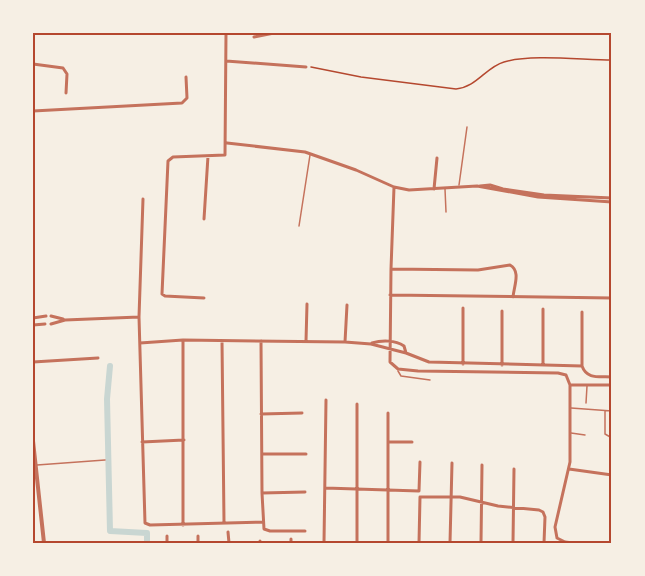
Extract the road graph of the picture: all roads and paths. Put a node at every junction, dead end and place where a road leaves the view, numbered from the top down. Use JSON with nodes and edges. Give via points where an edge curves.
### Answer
{"nodes":[{"id":1,"x":226,"y":33,"type":"edge"},
{"id":2,"x":274,"y":33,"type":"edge"},
{"id":3,"x":254,"y":37,"type":"dead end"},
{"id":4,"x":612,"y":60,"type":"edge"},
{"id":5,"x":226,"y":61,"type":"junction"},
{"id":6,"x":33,"y":64,"type":"edge"},
{"id":7,"x":306,"y":67,"type":"joint"},
{"id":8,"x":186,"y":77,"type":"dead end"},
{"id":9,"x":66,"y":93,"type":"dead end"},
{"id":10,"x":33,"y":111,"type":"edge"},
{"id":11,"x":467,"y":126,"type":"dead end"},
{"id":12,"x":227,"y":143,"type":"junction"},
{"id":13,"x":310,"y":154,"type":"junction"},
{"id":14,"x":208,"y":156,"type":"junction"},
{"id":15,"x":437,"y":158,"type":"dead end"},
{"id":16,"x":394,"y":187,"type":"junction"},
{"id":17,"x":445,"y":188,"type":"junction"},
{"id":18,"x":459,"y":188,"type":"junction"},
{"id":19,"x":434,"y":189,"type":"junction"},
{"id":20,"x":143,"y":199,"type":"dead end"},
{"id":21,"x":612,"y":200,"type":"edge"},
{"id":22,"x":446,"y":212,"type":"dead end"},
{"id":23,"x":204,"y":219,"type":"dead end"},
{"id":24,"x":299,"y":226,"type":"dead end"},
{"id":25,"x":391,"y":268,"type":"junction"},
{"id":26,"x":390,"y":295,"type":"junction"},
{"id":27,"x":513,"y":297,"type":"junction"},
{"id":28,"x":204,"y":298,"type":"dead end"},
{"id":29,"x":612,"y":298,"type":"edge"},
{"id":30,"x":307,"y":304,"type":"dead end"},
{"id":31,"x":347,"y":305,"type":"dead end"},
{"id":32,"x":463,"y":308,"type":"dead end"},
{"id":33,"x":543,"y":309,"type":"dead end"},
{"id":34,"x":502,"y":311,"type":"dead end"},
{"id":35,"x":582,"y":312,"type":"dead end"},
{"id":36,"x":46,"y":316,"type":"dead end"},
{"id":37,"x":51,"y":316,"type":"dead end"},
{"id":38,"x":139,"y":317,"type":"junction"},
{"id":39,"x":33,"y":318,"type":"edge"},
{"id":40,"x":65,"y":320,"type":"junction"},
{"id":41,"x":45,"y":324,"type":"dead end"},
{"id":42,"x":51,"y":324,"type":"dead end"},
{"id":43,"x":33,"y":325,"type":"edge"},
{"id":44,"x":183,"y":340,"type":"junction"},
{"id":45,"x":222,"y":341,"type":"junction"},
{"id":46,"x":261,"y":341,"type":"junction"},
{"id":47,"x":306,"y":341,"type":"junction"},
{"id":48,"x":389,"y":341,"type":"junction"},
{"id":49,"x":345,"y":342,"type":"junction"},
{"id":50,"x":140,"y":343,"type":"junction"},
{"id":51,"x":371,"y":344,"type":"junction"},
{"id":52,"x":389,"y":348,"type":"junction"},
{"id":53,"x":406,"y":353,"type":"junction"},
{"id":54,"x":98,"y":358,"type":"dead end"},
{"id":55,"x":33,"y":362,"type":"edge"},
{"id":56,"x":463,"y":364,"type":"junction"},
{"id":57,"x":502,"y":365,"type":"junction"},
{"id":58,"x":543,"y":365,"type":"junction"},
{"id":59,"x":582,"y":366,"type":"junction"},
{"id":60,"x":398,"y":369,"type":"junction"},
{"id":61,"x":612,"y":376,"type":"edge"},
{"id":62,"x":430,"y":380,"type":"dead end"},
{"id":63,"x":570,"y":385,"type":"junction"},
{"id":64,"x":588,"y":385,"type":"junction"},
{"id":65,"x":612,"y":385,"type":"edge"},
{"id":66,"x":326,"y":400,"type":"dead end"},
{"id":67,"x":586,"y":403,"type":"dead end"},
{"id":68,"x":357,"y":404,"type":"dead end"},
{"id":69,"x":570,"y":408,"type":"junction"},
{"id":70,"x":604,"y":410,"type":"junction"},
{"id":71,"x":612,"y":411,"type":"edge"},
{"id":72,"x":302,"y":413,"type":"dead end"},
{"id":73,"x":388,"y":413,"type":"dead end"},
{"id":74,"x":261,"y":414,"type":"junction"},
{"id":75,"x":570,"y":433,"type":"junction"},
{"id":76,"x":585,"y":435,"type":"dead end"},
{"id":77,"x":612,"y":438,"type":"edge"},
{"id":78,"x":184,"y":440,"type":"junction"},
{"id":79,"x":33,"y":441,"type":"edge"},
{"id":80,"x":142,"y":442,"type":"junction"},
{"id":81,"x":389,"y":442,"type":"junction"},
{"id":82,"x":412,"y":442,"type":"dead end"},
{"id":83,"x":262,"y":454,"type":"junction"},
{"id":84,"x":306,"y":454,"type":"dead end"},
{"id":85,"x":105,"y":460,"type":"dead end"},
{"id":86,"x":420,"y":462,"type":"dead end"},
{"id":87,"x":452,"y":463,"type":"dead end"},
{"id":88,"x":36,"y":465,"type":"junction"},
{"id":89,"x":482,"y":465,"type":"dead end"},
{"id":90,"x":514,"y":469,"type":"dead end"},
{"id":91,"x":569,"y":469,"type":"junction"},
{"id":92,"x":612,"y":475,"type":"edge"},
{"id":93,"x":325,"y":488,"type":"junction"},
{"id":94,"x":357,"y":488,"type":"junction"},
{"id":95,"x":388,"y":489,"type":"junction"},
{"id":96,"x":419,"y":491,"type":"junction"},
{"id":97,"x":305,"y":492,"type":"dead end"},
{"id":98,"x":262,"y":493,"type":"junction"},
{"id":99,"x":451,"y":496,"type":"junction"},
{"id":100,"x":420,"y":497,"type":"junction"},
{"id":101,"x":482,"y":503,"type":"junction"},
{"id":102,"x":513,"y":508,"type":"junction"},
{"id":103,"x":263,"y":522,"type":"junction"},
{"id":104,"x":224,"y":523,"type":"junction"},
{"id":105,"x":183,"y":525,"type":"junction"},
{"id":106,"x":305,"y":531,"type":"dead end"},
{"id":107,"x":228,"y":532,"type":"dead end"},
{"id":108,"x":167,"y":536,"type":"dead end"},
{"id":109,"x":198,"y":536,"type":"dead end"},
{"id":110,"x":44,"y":543,"type":"edge"},
{"id":111,"x":167,"y":543,"type":"edge"},
{"id":112,"x":198,"y":543,"type":"edge"},
{"id":113,"x":229,"y":543,"type":"edge"},
{"id":114,"x":324,"y":543,"type":"edge"},
{"id":115,"x":357,"y":543,"type":"edge"},
{"id":116,"x":388,"y":543,"type":"edge"},
{"id":117,"x":419,"y":543,"type":"edge"},
{"id":118,"x":450,"y":543,"type":"edge"},
{"id":119,"x":480,"y":543,"type":"edge"},
{"id":120,"x":513,"y":543,"type":"edge"},
{"id":121,"x":544,"y":543,"type":"edge"},
{"id":122,"x":573,"y":543,"type":"edge"}],
"edges":[{"from":1,"to":5,"type":"street"},
{"from":2,"to":3,"type":"street"},
{"from":4,"to":7,"type":"path","via":[[516,59],[496,65],[469,86],[456,88]]},
{"from":5,"to":7,"type":"street"},
{"from":5,"to":12,"type":"street"},
{"from":6,"to":9,"type":"street","via":[[63,68],[67,74]]},
{"from":8,"to":10,"type":"street","via":[[187,98],[182,103]]},
{"from":11,"to":18,"type":"lane"},
{"from":12,"to":13,"type":"street"},
{"from":12,"to":14,"type":"street","via":[[224,156]]},
{"from":13,"to":16,"type":"street"},
{"from":13,"to":24,"type":"lane"},
{"from":14,"to":23,"type":"street"},
{"from":14,"to":28,"type":"street","via":[[173,157],[168,161],[162,293]]},
{"from":15,"to":19,"type":"street"},
{"from":16,"to":19,"type":"street"},
{"from":16,"to":25,"type":"street"},
{"from":17,"to":18,"type":"street"},
{"from":17,"to":19,"type":"street"},
{"from":17,"to":22,"type":"lane"},
{"from":18,"to":21,"type":"street","via":[[477,186],[538,197]]},
{"from":20,"to":38,"type":"street"},
{"from":25,"to":26,"type":"street"},
{"from":25,"to":27,"type":"street","via":[[477,270],[510,265],[517,272]]},
{"from":26,"to":27,"type":"street"},
{"from":26,"to":48,"type":"street"},
{"from":27,"to":29,"type":"street"},
{"from":30,"to":47,"type":"street"},
{"from":31,"to":49,"type":"street"},
{"from":32,"to":56,"type":"street"},
{"from":33,"to":58,"type":"street"},
{"from":34,"to":57,"type":"street"},
{"from":35,"to":59,"type":"street"},
{"from":36,"to":39,"type":"street"},
{"from":37,"to":40,"type":"street"},
{"from":38,"to":40,"type":"street"},
{"from":38,"to":50,"type":"street"},
{"from":40,"to":42,"type":"street"},
{"from":41,"to":43,"type":"street"},
{"from":44,"to":45,"type":"street"},
{"from":44,"to":50,"type":"street"},
{"from":44,"to":78,"type":"street"},
{"from":45,"to":46,"type":"street"},
{"from":45,"to":104,"type":"street"},
{"from":46,"to":47,"type":"street"},
{"from":46,"to":74,"type":"street"},
{"from":47,"to":49,"type":"street"},
{"from":48,"to":51,"type":"street"},
{"from":48,"to":52,"type":"street"},
{"from":48,"to":53,"type":"street","via":[[402,344]]},
{"from":49,"to":51,"type":"street"},
{"from":50,"to":80,"type":"street"},
{"from":51,"to":52,"type":"street"},
{"from":52,"to":53,"type":"street"},
{"from":52,"to":60,"type":"street","via":[[390,362]]},
{"from":53,"to":56,"type":"street","via":[[429,362]]},
{"from":54,"to":55,"type":"street"},
{"from":56,"to":57,"type":"street"},
{"from":57,"to":58,"type":"street"},
{"from":58,"to":59,"type":"street"},
{"from":59,"to":61,"type":"street","via":[[589,376]]},
{"from":60,"to":62,"type":"lane","via":[[401,376]]},
{"from":60,"to":63,"type":"street","via":[[558,373],[566,375]]},
{"from":63,"to":64,"type":"street"},
{"from":63,"to":69,"type":"street"},
{"from":64,"to":65,"type":"street"},
{"from":64,"to":67,"type":"lane"},
{"from":66,"to":93,"type":"street"},
{"from":68,"to":94,"type":"street"},
{"from":69,"to":70,"type":"lane"},
{"from":69,"to":75,"type":"street"},
{"from":70,"to":71,"type":"lane"},
{"from":70,"to":77,"type":"lane","via":[[605,434]]},
{"from":72,"to":74,"type":"street"},
{"from":73,"to":81,"type":"street"},
{"from":74,"to":83,"type":"street"},
{"from":75,"to":76,"type":"lane"},
{"from":75,"to":91,"type":"street"},
{"from":78,"to":80,"type":"street"},
{"from":78,"to":105,"type":"street"},
{"from":79,"to":88,"type":"street"},
{"from":80,"to":105,"type":"street","via":[[144,521],[150,525]]},
{"from":81,"to":82,"type":"street"},
{"from":81,"to":95,"type":"street"},
{"from":83,"to":84,"type":"street"},
{"from":83,"to":98,"type":"street"},
{"from":85,"to":88,"type":"lane"},
{"from":86,"to":96,"type":"street"},
{"from":87,"to":99,"type":"street"},
{"from":88,"to":110,"type":"street"},
{"from":89,"to":101,"type":"street"},
{"from":90,"to":102,"type":"street"},
{"from":91,"to":92,"type":"street"},
{"from":91,"to":122,"type":"street","via":[[555,527],[560,541]]},
{"from":93,"to":94,"type":"street"},
{"from":93,"to":114,"type":"street"},
{"from":94,"to":95,"type":"street"},
{"from":94,"to":115,"type":"street"},
{"from":95,"to":96,"type":"street"},
{"from":95,"to":116,"type":"street"},
{"from":96,"to":100,"type":"street"},
{"from":97,"to":98,"type":"street"},
{"from":98,"to":103,"type":"street"},
{"from":99,"to":100,"type":"street"},
{"from":99,"to":101,"type":"street"},
{"from":99,"to":118,"type":"street"},
{"from":100,"to":117,"type":"street"},
{"from":101,"to":102,"type":"street"},
{"from":101,"to":119,"type":"street"},
{"from":102,"to":120,"type":"street"},
{"from":102,"to":121,"type":"street","via":[[543,512]]},
{"from":103,"to":104,"type":"street"},
{"from":103,"to":106,"type":"street","via":[[267,531]]},
{"from":104,"to":105,"type":"street"},
{"from":107,"to":113,"type":"street"},
{"from":108,"to":111,"type":"street"},
{"from":109,"to":112,"type":"street"}]}
